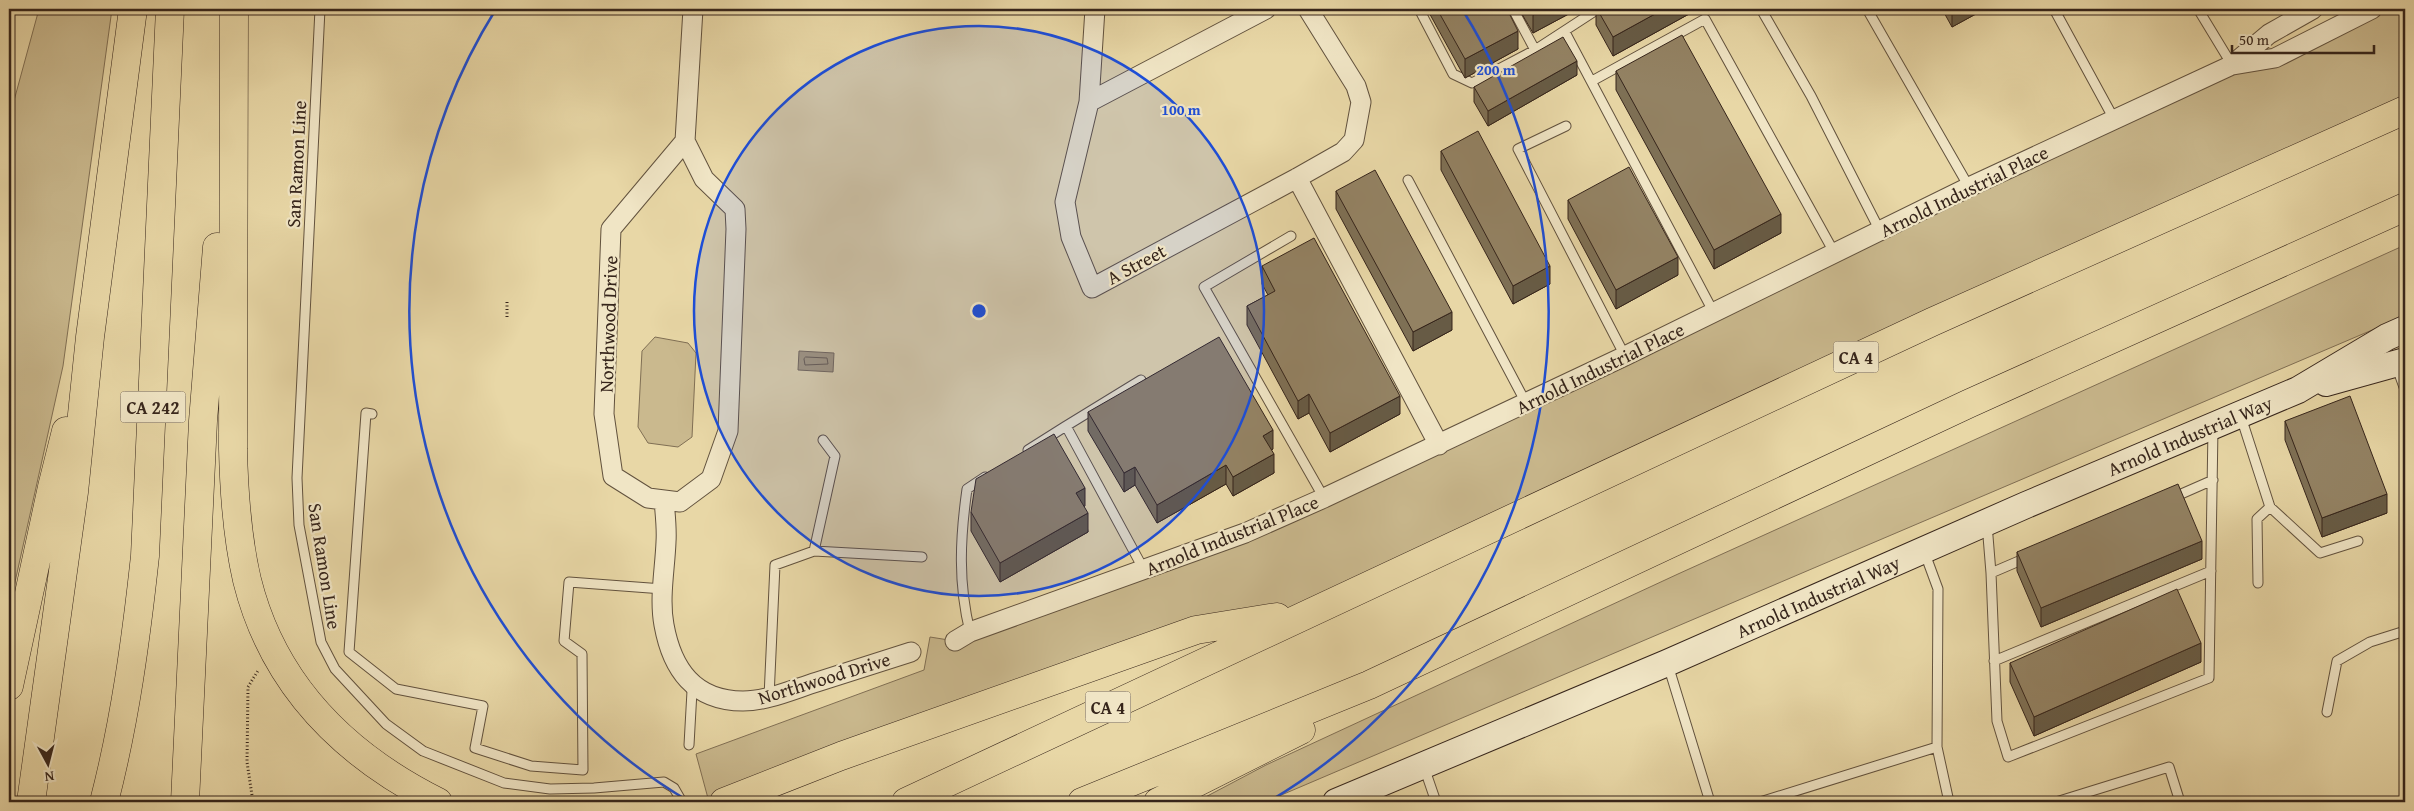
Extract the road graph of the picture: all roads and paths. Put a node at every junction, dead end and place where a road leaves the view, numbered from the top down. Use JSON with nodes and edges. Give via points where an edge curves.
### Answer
{"nodes":[{"id":1,"x":133,"y":9,"type":"edge"},
{"id":2,"x":170,"y":9,"type":"edge"},
{"id":3,"x":234,"y":9,"type":"edge"},
{"id":4,"x":320,"y":9,"type":"edge"},
{"id":5,"x":693,"y":9,"type":"edge"},
{"id":6,"x":1095,"y":9,"type":"edge"},
{"id":7,"x":1266,"y":9,"type":"edge"},
{"id":8,"x":1308,"y":9,"type":"edge"},
{"id":9,"x":1419,"y":9,"type":"edge"},
{"id":10,"x":1514,"y":9,"type":"edge"},
{"id":11,"x":1598,"y":9,"type":"edge"},
{"id":12,"x":1761,"y":9,"type":"edge"},
{"id":13,"x":1867,"y":9,"type":"edge"},
{"id":14,"x":2054,"y":9,"type":"edge"},
{"id":15,"x":2198,"y":9,"type":"edge"},
{"id":16,"x":2313,"y":9,"type":"edge"},
{"id":17,"x":2372,"y":9,"type":"edge"},
{"id":18,"x":1565,"y":32,"type":"junction"},
{"id":19,"x":233,"y":49,"type":"junction"},
{"id":20,"x":1535,"y":50,"type":"junction"},
{"id":21,"x":2232,"y":65,"type":"junction"},
{"id":22,"x":1592,"y":81,"type":"junction"},
{"id":23,"x":1089,"y":102,"type":"junction"},
{"id":24,"x":2405,"y":110,"type":"edge"},
{"id":25,"x":2114,"y":119,"type":"junction"},
{"id":26,"x":1566,"y":126,"type":"dead end"},
{"id":27,"x":685,"y":141,"type":"junction"},
{"id":28,"x":1297,"y":178,"type":"junction"},
{"id":29,"x":1408,"y":180,"type":"dead end"},
{"id":30,"x":1969,"y":187,"type":"junction"},
{"id":31,"x":2405,"y":207,"type":"edge"},
{"id":32,"x":1880,"y":232,"type":"junction"},
{"id":33,"x":1291,"y":236,"type":"dead end"},
{"id":34,"x":1836,"y":254,"type":"junction"},
{"id":35,"x":507,"y":301,"type":"dead end"},
{"id":36,"x":1714,"y":313,"type":"junction"},
{"id":37,"x":507,"y":317,"type":"dead end"},
{"id":38,"x":2405,"y":329,"type":"edge"},
{"id":39,"x":90,"y":338,"type":"junction"},
{"id":40,"x":1625,"y":356,"type":"junction"},
{"id":41,"x":2401,"y":363,"type":"edge"},
{"id":42,"x":1141,"y":380,"type":"edge"},
{"id":43,"x":2298,"y":390,"type":"junction"},
{"id":44,"x":2405,"y":390,"type":"edge"},
{"id":45,"x":1526,"y":404,"type":"junction"},
{"id":46,"x":372,"y":414,"type":"dead end"},
{"id":47,"x":2240,"y":414,"type":"junction"},
{"id":48,"x":1066,"y":426,"type":"junction"},
{"id":49,"x":2213,"y":426,"type":"junction"},
{"id":50,"x":823,"y":440,"type":"dead end"},
{"id":51,"x":1439,"y":445,"type":"junction"},
{"id":52,"x":1016,"y":457,"type":"edge"},
{"id":53,"x":991,"y":473,"type":"edge"},
{"id":54,"x":2213,"y":480,"type":"junction"},
{"id":55,"x":1324,"y":498,"type":"junction"},
{"id":56,"x":664,"y":500,"type":"junction"},
{"id":57,"x":2160,"y":503,"type":"edge"},
{"id":58,"x":2270,"y":507,"type":"junction"},
{"id":59,"x":1987,"y":523,"type":"junction"},
{"id":60,"x":2358,"y":541,"type":"dead end"},
{"id":61,"x":1924,"y":551,"type":"junction"},
{"id":62,"x":814,"y":552,"type":"junction"},
{"id":63,"x":2036,"y":554,"type":"edge"},
{"id":64,"x":922,"y":557,"type":"dead end"},
{"id":65,"x":1144,"y":570,"type":"junction"},
{"id":66,"x":2211,"y":570,"type":"junction"},
{"id":67,"x":1991,"y":573,"type":"junction"},
{"id":68,"x":2258,"y":583,"type":"dead end"},
{"id":69,"x":663,"y":588,"type":"junction"},
{"id":70,"x":1311,"y":612,"type":"junction"},
{"id":71,"x":2405,"y":631,"type":"edge"},
{"id":72,"x":963,"y":636,"type":"joint"},
{"id":73,"x":272,"y":648,"type":"junction"},
{"id":74,"x":911,"y":652,"type":"dead end"},
{"id":75,"x":1994,"y":661,"type":"junction"},
{"id":76,"x":1667,"y":662,"type":"junction"},
{"id":77,"x":1369,"y":685,"type":"junction"},
{"id":78,"x":9,"y":686,"type":"edge"},
{"id":79,"x":695,"y":687,"type":"junction"},
{"id":80,"x":769,"y":697,"type":"junction"},
{"id":81,"x":2327,"y":712,"type":"dead end"},
{"id":82,"x":690,"y":745,"type":"dead end"},
{"id":83,"x":1937,"y":747,"type":"junction"},
{"id":84,"x":1423,"y":765,"type":"junction"},
{"id":85,"x":31,"y":802,"type":"edge"},
{"id":86,"x":104,"y":802,"type":"edge"},
{"id":87,"x":185,"y":802,"type":"edge"},
{"id":88,"x":252,"y":802,"type":"edge"},
{"id":89,"x":438,"y":802,"type":"edge"},
{"id":90,"x":682,"y":802,"type":"edge"},
{"id":91,"x":724,"y":802,"type":"edge"},
{"id":92,"x":906,"y":802,"type":"edge"},
{"id":93,"x":1082,"y":802,"type":"edge"},
{"id":94,"x":1158,"y":802,"type":"edge"},
{"id":95,"x":1336,"y":802,"type":"edge"},
{"id":96,"x":1436,"y":802,"type":"edge"},
{"id":97,"x":1710,"y":802,"type":"edge"},
{"id":98,"x":1760,"y":802,"type":"edge"},
{"id":99,"x":1949,"y":802,"type":"edge"},
{"id":100,"x":2059,"y":802,"type":"edge"},
{"id":101,"x":2180,"y":802,"type":"edge"}],
"edges":[{"from":1,"to":39,"type":"highway"},
{"from":2,"to":86,"type":"highway","number":"CA 242","via":[[145,556],[124,712]]},
{"from":3,"to":19,"type":"highway","number":"CA 242"},
{"from":4,"to":90,"type":"lane","name":"San Ramon Line","via":[[297,478],[299,525],[321,642],[335,670],[386,724],[423,751],[445,761],[504,783],[550,789],[664,782],[674,788]]},
{"from":5,"to":27,"type":"street"},
{"from":6,"to":23,"type":"street","name":"A Street"},
{"from":7,"to":23,"type":"street"},
{"from":8,"to":28,"type":"street","name":"A Street","via":[[1356,86],[1361,102],[1354,140],[1343,152]]},
{"from":9,"to":20,"type":"lane","via":[[1453,74],[1472,83]]},
{"from":10,"to":20,"type":"lane"},
{"from":11,"to":18,"type":"lane"},
{"from":12,"to":32,"type":"lane"},
{"from":13,"to":30,"type":"lane"},
{"from":14,"to":25,"type":"lane"},
{"from":15,"to":21,"type":"lane"},
{"from":16,"to":21,"type":"street","name":"Arnold Industrial Place","via":[[2269,34]]},
{"from":17,"to":21,"type":"street","name":"Arnold Industrial Place","via":[[2275,58]]},
{"from":18,"to":20,"type":"lane"},
{"from":18,"to":22,"type":"lane"},
{"from":19,"to":73,"type":"highway","via":[[235,502],[247,580]]},
{"from":19,"to":87,"type":"highway","number":"CA 242","via":[[203,420]]},
{"from":21,"to":25,"type":"street","name":"Arnold Industrial Place"},
{"from":22,"to":34,"type":"lane","via":[[1705,19]]},
{"from":22,"to":36,"type":"lane"},
{"from":23,"to":28,"type":"street","name":"A Street","via":[[1065,202],[1071,237],[1092,288]]},
{"from":24,"to":70,"type":"highway","number":"CA 4","via":[[1932,322]]},
{"from":25,"to":30,"type":"street","name":"Arnold Industrial Place"},
{"from":26,"to":40,"type":"lane","via":[[1518,149]]},
{"from":27,"to":56,"type":"street","name":"Northwood Drive","via":[[704,179],[735,209],[728,431],[711,479],[680,502]]},
{"from":27,"to":56,"type":"street","name":"Northwood Drive","via":[[611,228],[604,414],[613,476],[648,498]]},
{"from":28,"to":51,"type":"street"},
{"from":29,"to":45,"type":"lane"},
{"from":30,"to":32,"type":"street","name":"Arnold Industrial Place"},
{"from":31,"to":77,"type":"highway","via":[[1968,404]]},
{"from":32,"to":34,"type":"street","name":"Arnold Industrial Place"},
{"from":33,"to":55,"type":"lane","via":[[1204,287]]},
{"from":34,"to":36,"type":"street","name":"Arnold Industrial Place"},
{"from":35,"to":37,"type":"path"},
{"from":36,"to":40,"type":"street","name":"Arnold Industrial Place"},
{"from":38,"to":43,"type":"street","name":"Arnold Industrial Way"},
{"from":39,"to":78,"type":"highway","via":[[52,487]]},
{"from":39,"to":85,"type":"highway","via":[[74,492]]},
{"from":40,"to":45,"type":"street","name":"Arnold Industrial Place"},
{"from":41,"to":43,"type":"street","name":"Arnold Industrial Way"},
{"from":41,"to":44,"type":"lane"},
{"from":42,"to":48,"type":"lane"},
{"from":43,"to":47,"type":"street","name":"Arnold Industrial Way"},
{"from":45,"to":51,"type":"street","name":"Arnold Industrial Place"},
{"from":46,"to":69,"type":"lane","via":[[366,413],[349,652],[396,689],[483,706],[475,748],[531,766],[583,770],[582,654],[564,641],[569,582]]},
{"from":47,"to":49,"type":"street","name":"Arnold Industrial Way"},
{"from":47,"to":58,"type":"lane"},
{"from":48,"to":52,"type":"lane"},
{"from":48,"to":65,"type":"lane"},
{"from":49,"to":54,"type":"lane"},
{"from":49,"to":59,"type":"street","name":"Arnold Industrial Way"},
{"from":50,"to":62,"type":"lane","via":[[835,456]]},
{"from":51,"to":55,"type":"street","name":"Arnold Industrial Place"},
{"from":53,"to":72,"type":"lane","via":[[966,489],[962,526]]},
{"from":54,"to":57,"type":"lane"},
{"from":54,"to":66,"type":"lane"},
{"from":55,"to":65,"type":"street","name":"Arnold Industrial Place","via":[[1245,533]]},
{"from":56,"to":69,"type":"street","name":"Northwood Drive"},
{"from":58,"to":60,"type":"lane","via":[[2320,553]]},
{"from":58,"to":68,"type":"lane","via":[[2257,519]]},
{"from":59,"to":61,"type":"street","name":"Arnold Industrial Way"},
{"from":59,"to":67,"type":"lane"},
{"from":61,"to":76,"type":"street","name":"Arnold Industrial Way"},
{"from":61,"to":83,"type":"lane","via":[[1938,589]]},
{"from":62,"to":64,"type":"lane"},
{"from":62,"to":80,"type":"lane","via":[[775,564]]},
{"from":63,"to":67,"type":"lane"},
{"from":65,"to":72,"type":"street","name":"Arnold Industrial Place"},
{"from":66,"to":75,"type":"lane"},
{"from":66,"to":75,"type":"lane","via":[[2208,678],[2008,757],[1997,721]]},
{"from":67,"to":75,"type":"lane"},
{"from":69,"to":79,"type":"street","name":"Northwood Drive","via":[[664,623],[670,654]]},
{"from":70,"to":91,"type":"highway","via":[[1196,630],[841,756]]},
{"from":70,"to":92,"type":"highway","number":"CA 4"},
{"from":71,"to":81,"type":"lane","via":[[2370,642],[2337,661]]},
{"from":73,"to":88,"type":"path","via":[[248,687],[247,762]]},
{"from":73,"to":89,"type":"highway","via":[[314,710],[340,738],[368,762]]},
{"from":74,"to":80,"type":"street","name":"Northwood Drive"},
{"from":76,"to":84,"type":"street","name":"Arnold Industrial Way"},
{"from":76,"to":97,"type":"lane"},
{"from":77,"to":93,"type":"highway"},
{"from":77,"to":94,"type":"highway","via":[[1306,727]]},
{"from":79,"to":80,"type":"street","name":"Northwood Drive","via":[[713,696],[743,701]]},
{"from":79,"to":82,"type":"lane","via":[[692,691]]},
{"from":83,"to":98,"type":"lane"},
{"from":83,"to":99,"type":"lane"},
{"from":84,"to":95,"type":"street","name":"Arnold Industrial Way"},
{"from":84,"to":96,"type":"lane"},
{"from":100,"to":101,"type":"lane","via":[[2169,767]]}]}
